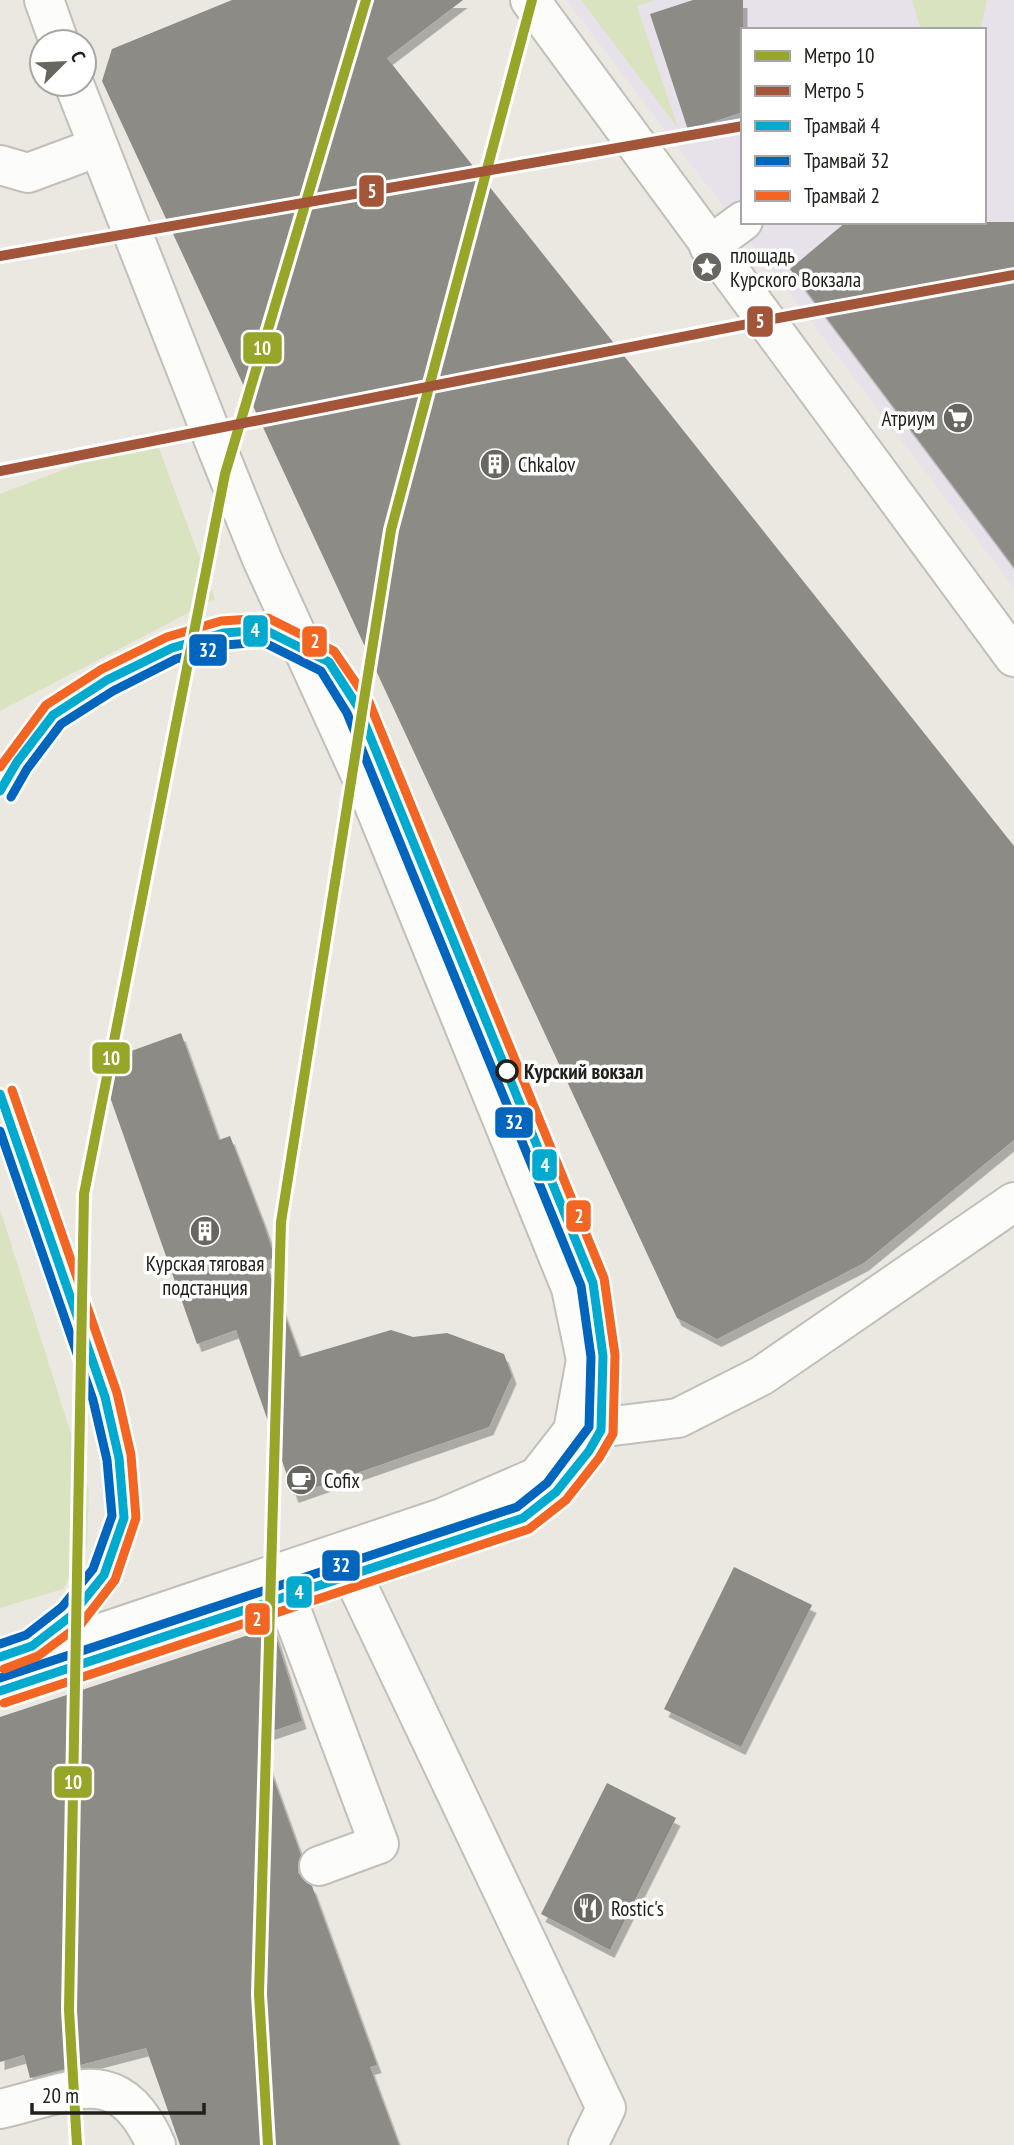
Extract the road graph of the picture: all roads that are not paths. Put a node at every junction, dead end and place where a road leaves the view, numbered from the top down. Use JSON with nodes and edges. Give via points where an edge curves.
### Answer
{"nodes":[{"id":1,"x":44,"y":0,"type":"edge"},
{"id":2,"x":530,"y":0,"type":"edge"},
{"id":3,"x":54,"y":28,"type":"edge"},
{"id":4,"x":79,"y":98,"type":"edge"},
{"id":5,"x":98,"y":147,"type":"junction"},
{"id":6,"x":0,"y":165,"type":"edge"},
{"id":7,"x":741,"y":222,"type":"edge"},
{"id":8,"x":709,"y":246,"type":"junction"},
{"id":9,"x":1014,"y":657,"type":"edge"},
{"id":10,"x":1014,"y":1202,"type":"edge"},
{"id":11,"x":573,"y":1431,"type":"junction"},
{"id":12,"x":342,"y":1553,"type":"junction"},
{"id":13,"x":278,"y":1575,"type":"junction"},
{"id":14,"x":0,"y":1667,"type":"edge"},
{"id":15,"x":319,"y":1866,"type":"dead end"},
{"id":16,"x":0,"y":2109,"type":"edge"},
{"id":17,"x":156,"y":2145,"type":"edge"},
{"id":18,"x":588,"y":2145,"type":"edge"}],
"edges":[{"from":1,"to":3,"type":"street"},
{"from":2,"to":8,"type":"street"},
{"from":4,"to":5,"type":"street"},
{"from":5,"to":6,"type":"street","via":[[29,173]]},
{"from":5,"to":11,"type":"street","via":[[262,559],[372,800],[571,1289],[586,1360]]},
{"from":7,"to":8,"type":"street"},
{"from":8,"to":9,"type":"street"},
{"from":10,"to":11,"type":"street","via":[[761,1376],[678,1418]]},
{"from":11,"to":12,"type":"street","via":[[537,1477],[442,1518]]},
{"from":12,"to":13,"type":"street"},
{"from":12,"to":18,"type":"street","via":[[606,2108]]},
{"from":13,"to":14,"type":"street"},
{"from":13,"to":15,"type":"street","via":[[379,1844]]},
{"from":16,"to":17,"type":"street","via":[[89,2086],[125,2097],[145,2121]]}]}
